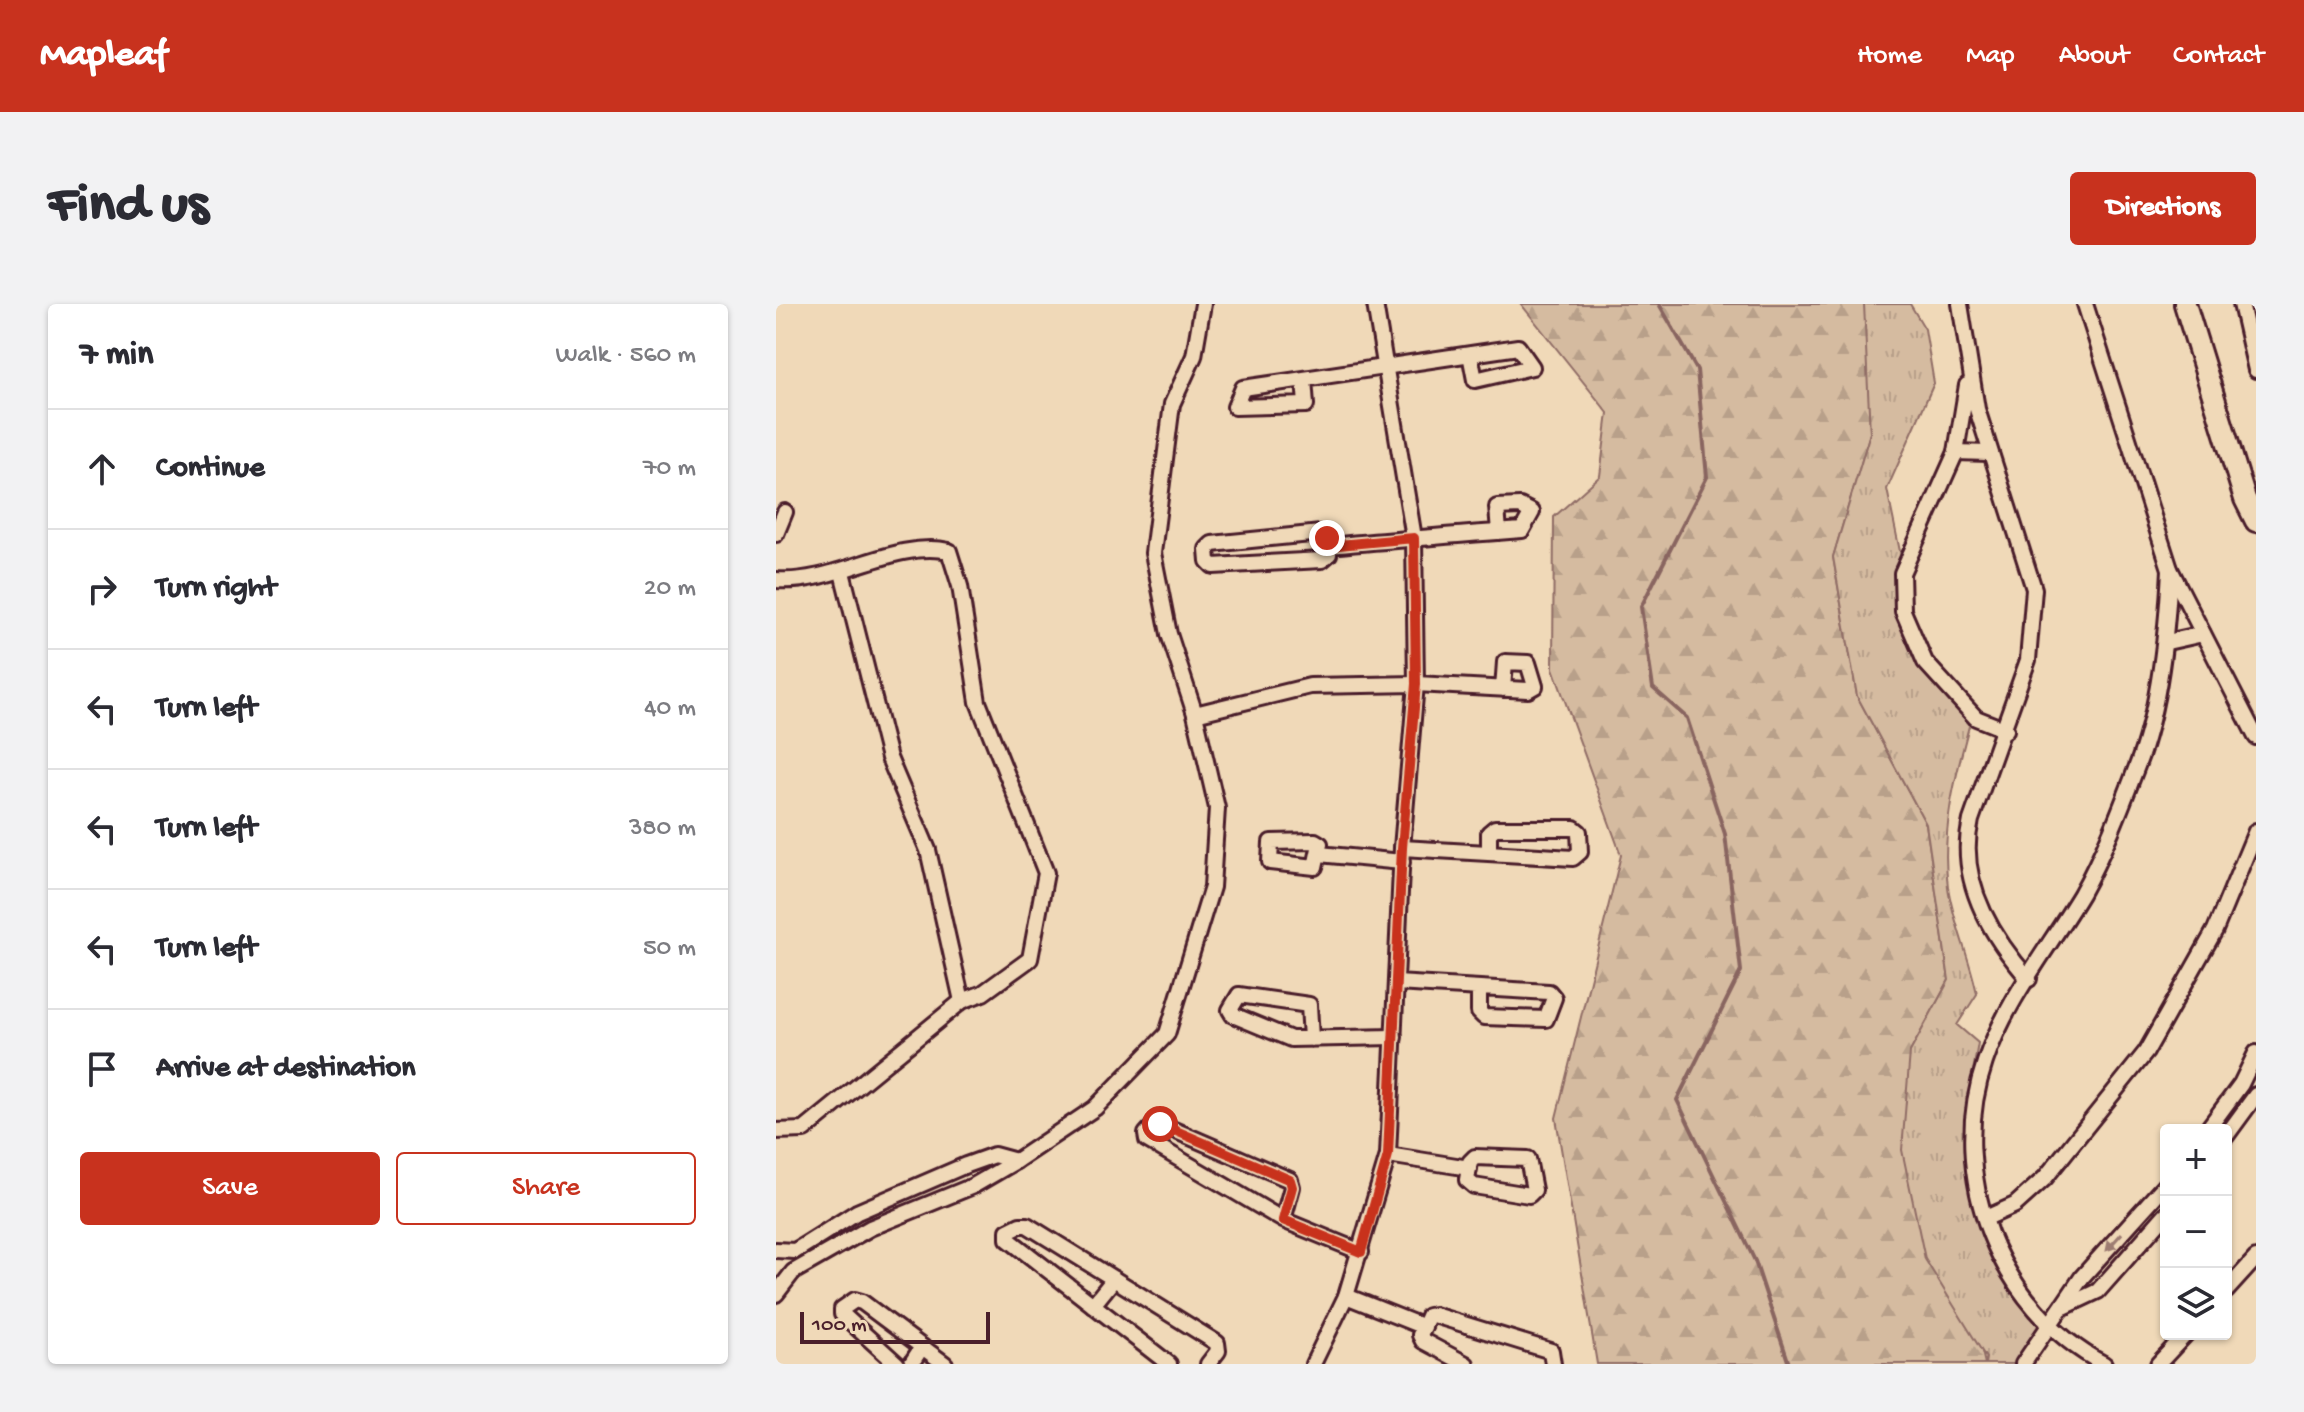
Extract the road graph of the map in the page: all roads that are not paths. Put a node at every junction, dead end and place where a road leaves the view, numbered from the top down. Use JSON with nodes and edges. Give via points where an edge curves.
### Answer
{"nodes":[{"id":1,"x":1203,"y":304,"type":"edge"},
{"id":2,"x":1375,"y":304,"type":"edge"},
{"id":3,"x":1960,"y":304,"type":"edge"},
{"id":4,"x":2085,"y":304,"type":"edge"},
{"id":5,"x":2185,"y":304,"type":"edge"},
{"id":6,"x":2241,"y":304,"type":"edge"},
{"id":7,"x":1470,"y":354,"type":"dead end"},
{"id":8,"x":1969,"y":365,"type":"junction"},
{"id":9,"x":1385,"y":367,"type":"junction"},
{"id":10,"x":2256,"y":370,"type":"edge"},
{"id":11,"x":1304,"y":379,"type":"junction"},
{"id":12,"x":1956,"y":452,"type":"junction"},
{"id":13,"x":1988,"y":453,"type":"junction"},
{"id":14,"x":785,"y":512,"type":"dead end"},
{"id":15,"x":2256,"y":521,"type":"edge"},
{"id":16,"x":1499,"y":532,"type":"dead end"},
{"id":17,"x":776,"y":534,"type":"edge"},
{"id":18,"x":1414,"y":538,"type":"junction"},
{"id":19,"x":1328,"y":546,"type":"junction"},
{"id":20,"x":2170,"y":569,"type":"junction"},
{"id":21,"x":842,"y":572,"type":"junction"},
{"id":22,"x":776,"y":580,"type":"edge"},
{"id":23,"x":2203,"y":634,"type":"junction"},
{"id":24,"x":2167,"y":642,"type":"junction"},
{"id":25,"x":1416,"y":684,"type":"junction"},
{"id":26,"x":1503,"y":689,"type":"dead end"},
{"id":27,"x":1195,"y":714,"type":"junction"},
{"id":28,"x":2006,"y":730,"type":"junction"},
{"id":29,"x":2256,"y":737,"type":"edge"},
{"id":30,"x":2256,"y":831,"type":"edge"},
{"id":31,"x":1489,"y":853,"type":"junction"},
{"id":32,"x":1319,"y":854,"type":"dead end"},
{"id":33,"x":1402,"y":855,"type":"junction"},
{"id":34,"x":2029,"y":979,"type":"junction"},
{"id":35,"x":1396,"y":983,"type":"junction"},
{"id":36,"x":1479,"y":988,"type":"junction"},
{"id":37,"x":962,"y":1001,"type":"junction"},
{"id":38,"x":1394,"y":1037,"type":"junction"},
{"id":39,"x":1311,"y":1039,"type":"junction"},
{"id":40,"x":2256,"y":1053,"type":"edge"},
{"id":41,"x":2256,"y":1095,"type":"edge"},
{"id":42,"x":2211,"y":1124,"type":"edge"},
{"id":43,"x":2232,"y":1128,"type":"edge"},
{"id":44,"x":776,"y":1135,"type":"edge"},
{"id":45,"x":1225,"y":1152,"type":"junction"},
{"id":46,"x":1388,"y":1155,"type":"junction"},
{"id":47,"x":1016,"y":1161,"type":"junction"},
{"id":48,"x":1469,"y":1168,"type":"junction"},
{"id":49,"x":1210,"y":1177,"type":"junction"},
{"id":50,"x":2160,"y":1191,"type":"edge"},
{"id":51,"x":1986,"y":1218,"type":"junction"},
{"id":52,"x":1283,"y":1220,"type":"junction"},
{"id":53,"x":2160,"y":1221,"type":"edge"},
{"id":54,"x":776,"y":1250,"type":"edge"},
{"id":55,"x":1361,"y":1252,"type":"junction"},
{"id":56,"x":2256,"y":1258,"type":"edge"},
{"id":57,"x":1114,"y":1279,"type":"junction"},
{"id":58,"x":2232,"y":1284,"type":"edge"},
{"id":59,"x":776,"y":1294,"type":"edge"},
{"id":60,"x":1346,"y":1296,"type":"junction"},
{"id":61,"x":1093,"y":1305,"type":"junction"},
{"id":62,"x":2064,"y":1307,"type":"junction"},
{"id":63,"x":2049,"y":1325,"type":"junction"},
{"id":64,"x":1424,"y":1327,"type":"junction"},
{"id":65,"x":2180,"y":1340,"type":"edge"},
{"id":66,"x":922,"y":1347,"type":"junction"},
{"id":67,"x":897,"y":1364,"type":"edge"},
{"id":68,"x":911,"y":1364,"type":"edge"},
{"id":69,"x":945,"y":1364,"type":"edge"},
{"id":70,"x":1169,"y":1364,"type":"edge"},
{"id":71,"x":1208,"y":1364,"type":"edge"},
{"id":72,"x":1313,"y":1364,"type":"edge"},
{"id":73,"x":1466,"y":1364,"type":"edge"},
{"id":74,"x":1553,"y":1364,"type":"edge"},
{"id":75,"x":2023,"y":1364,"type":"edge"},
{"id":76,"x":2104,"y":1364,"type":"edge"},
{"id":77,"x":2158,"y":1364,"type":"edge"}],
"edges":[{"from":1,"to":27,"type":"street","via":[[1194,356],[1172,404],[1153,553],[1169,634]]},
{"from":2,"to":9,"type":"street"},
{"from":3,"to":8,"type":"street"},
{"from":4,"to":20,"type":"street"},
{"from":5,"to":15,"type":"street"},
{"from":6,"to":10,"type":"street"},
{"from":7,"to":9,"type":"street"},
{"from":8,"to":12,"type":"street"},
{"from":8,"to":13,"type":"street"},
{"from":9,"to":11,"type":"street"},
{"from":9,"to":18,"type":"street"},
{"from":11,"to":11,"type":"street","via":[[1306,405],[1235,407],[1243,388]]},
{"from":12,"to":13,"type":"street"},
{"from":12,"to":28,"type":"street","via":[[1902,573],[1903,611],[1925,662],[1976,718]]},
{"from":13,"to":28,"type":"street","via":[[2034,589],[2028,660]]},
{"from":14,"to":17,"type":"street"},
{"from":16,"to":18,"type":"street"},
{"from":18,"to":19,"type":"street"},
{"from":18,"to":25,"type":"street"},
{"from":19,"to":19,"type":"street","via":[[1329,554],[1322,560],[1213,566],[1207,549],[1212,544],[1321,533]]},
{"from":20,"to":23,"type":"street"},
{"from":20,"to":24,"type":"street"},
{"from":21,"to":22,"type":"street","via":[[794,582]]},
{"from":21,"to":37,"type":"street","via":[[885,747],[928,850]]},
{"from":21,"to":37,"type":"street","via":[[928,546],[949,551],[960,586],[978,702],[1046,873],[1030,959],[983,993]]},
{"from":23,"to":24,"type":"street"},
{"from":23,"to":29,"type":"street"},
{"from":24,"to":34,"type":"street","via":[[2139,764],[2083,890]]},
{"from":25,"to":26,"type":"street"},
{"from":25,"to":27,"type":"street","via":[[1310,686]]},
{"from":25,"to":33,"type":"street"},
{"from":27,"to":47,"type":"street","via":[[1217,808],[1212,887],[1167,1034],[1095,1108]]},
{"from":28,"to":34,"type":"street","via":[[1967,836],[1979,905],[2001,948]]},
{"from":30,"to":51,"type":"street","via":[[2215,930],[2146,1052],[2045,1178],[2015,1205]]},
{"from":31,"to":31,"type":"street","via":[[1573,858],[1580,852],[1579,832],[1495,828],[1489,833]]},
{"from":31,"to":33,"type":"street"},
{"from":32,"to":33,"type":"street"},
{"from":33,"to":35,"type":"street"},
{"from":34,"to":51,"type":"street","via":[[1999,1027],[1975,1106],[1974,1175]]},
{"from":35,"to":36,"type":"street"},
{"from":35,"to":38,"type":"street"},
{"from":36,"to":36,"type":"street","via":[[1549,992],[1554,998],[1546,1019],[1484,1017],[1479,1012]]},
{"from":37,"to":44,"type":"street","via":[[804,1130]]},
{"from":38,"to":39,"type":"street"},
{"from":38,"to":46,"type":"street"},
{"from":39,"to":39,"type":"street","via":[[1291,1039],[1233,1015],[1234,998],[1309,1005]]},
{"from":40,"to":42,"type":"street"},
{"from":41,"to":43,"type":"street"},
{"from":45,"to":49,"type":"street"},
{"from":45,"to":49,"type":"street","via":[[1160,1124],[1146,1134],[1147,1140]]},
{"from":45,"to":52,"type":"street","via":[[1290,1180]]},
{"from":46,"to":48,"type":"street"},
{"from":46,"to":55,"type":"street"},
{"from":47,"to":54,"type":"street","via":[[994,1155],[966,1165],[857,1212],[795,1251]]},
{"from":47,"to":59,"type":"street","via":[[973,1186],[870,1228],[793,1272]]},
{"from":48,"to":48,"type":"street","via":[[1467,1180],[1474,1186],[1529,1195],[1534,1190],[1531,1162],[1525,1158],[1475,1157]]},
{"from":49,"to":52,"type":"street"},
{"from":50,"to":62,"type":"street","one_way":true,"via":[[2082,1277]]},
{"from":51,"to":63,"type":"street","via":[[1994,1249],[2016,1288]]},
{"from":52,"to":55,"type":"street"},
{"from":53,"to":62,"type":"street","via":[[2098,1291]]},
{"from":55,"to":60,"type":"street"},
{"from":56,"to":58,"type":"street"},
{"from":57,"to":61,"type":"street"},
{"from":57,"to":61,"type":"street","via":[[1027,1225],[1008,1231],[1008,1239]]},
{"from":57,"to":71,"type":"street","via":[[1217,1343],[1218,1351]]},
{"from":60,"to":64,"type":"street"},
{"from":60,"to":72,"type":"street"},
{"from":61,"to":70,"type":"street"},
{"from":62,"to":63,"type":"street"},
{"from":63,"to":75,"type":"street"},
{"from":63,"to":76,"type":"street"},
{"from":64,"to":73,"type":"street","via":[[1423,1341]]},
{"from":64,"to":74,"type":"street","via":[[1434,1315],[1551,1351]]},
{"from":65,"to":77,"type":"street"},
{"from":66,"to":67,"type":"street","via":[[862,1302],[855,1300],[842,1309]]},
{"from":66,"to":68,"type":"street"},
{"from":66,"to":69,"type":"street"}]}
